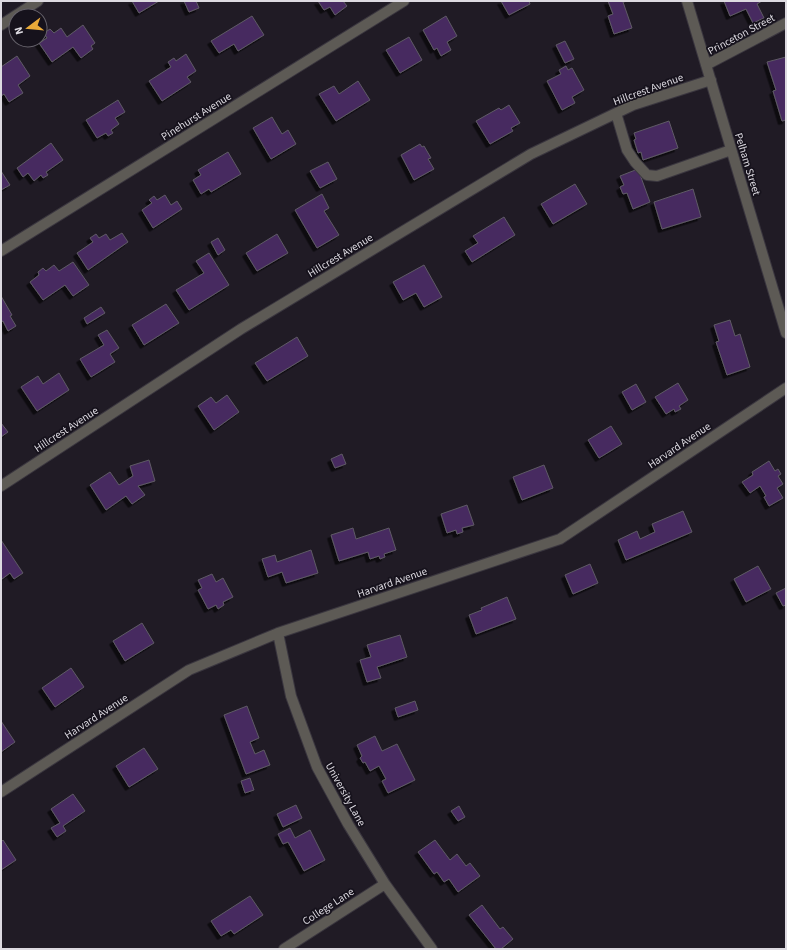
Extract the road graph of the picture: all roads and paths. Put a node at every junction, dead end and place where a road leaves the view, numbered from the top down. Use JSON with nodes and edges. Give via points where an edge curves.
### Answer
{"nodes":[{"id":1,"x":38,"y":1,"type":"edge"},
{"id":2,"x":404,"y":1,"type":"edge"},
{"id":3,"x":687,"y":1,"type":"edge"},
{"id":4,"x":786,"y":23,"type":"edge"},
{"id":5,"x":1,"y":25,"type":"edge"},
{"id":6,"x":706,"y":65,"type":"junction"},
{"id":7,"x":711,"y":80,"type":"junction"},
{"id":8,"x":616,"y":113,"type":"junction"},
{"id":9,"x":731,"y":150,"type":"junction"},
{"id":10,"x":1,"y":251,"type":"edge"},
{"id":11,"x":786,"y":333,"type":"edge"},
{"id":12,"x":786,"y":388,"type":"edge"},
{"id":13,"x":1,"y":486,"type":"edge"},
{"id":14,"x":278,"y":633,"type":"junction"},
{"id":15,"x":1,"y":792,"type":"edge"},
{"id":16,"x":385,"y":884,"type":"junction"},
{"id":17,"x":284,"y":949,"type":"edge"},
{"id":18,"x":432,"y":949,"type":"edge"}],
"edges":[{"from":1,"to":5,"type":"street"},
{"from":2,"to":10,"type":"street","name":"Pinehurst Avenue"},
{"from":3,"to":6,"type":"street","name":"Pelham Street"},
{"from":4,"to":6,"type":"street","name":"Princeton Street"},
{"from":6,"to":7,"type":"street","name":"Pelham Street"},
{"from":7,"to":8,"type":"street","name":"Hillcrest Avenue"},
{"from":7,"to":9,"type":"street","name":"Pelham Street"},
{"from":8,"to":9,"type":"street","via":[[628,150],[647,175],[657,176]]},
{"from":8,"to":13,"type":"street","name":"Hillcrest Avenue","via":[[531,154],[241,329]]},
{"from":9,"to":11,"type":"street","name":"Pelham Street"},
{"from":12,"to":14,"type":"street","name":"Harvard Avenue","via":[[560,538]]},
{"from":14,"to":15,"type":"street","name":"Harvard Avenue","via":[[190,670]]},
{"from":14,"to":16,"type":"street","name":"University Lane","via":[[291,696],[317,767]]},
{"from":16,"to":17,"type":"street","name":"College Lane"},
{"from":16,"to":18,"type":"street","name":"University Lane"}]}
